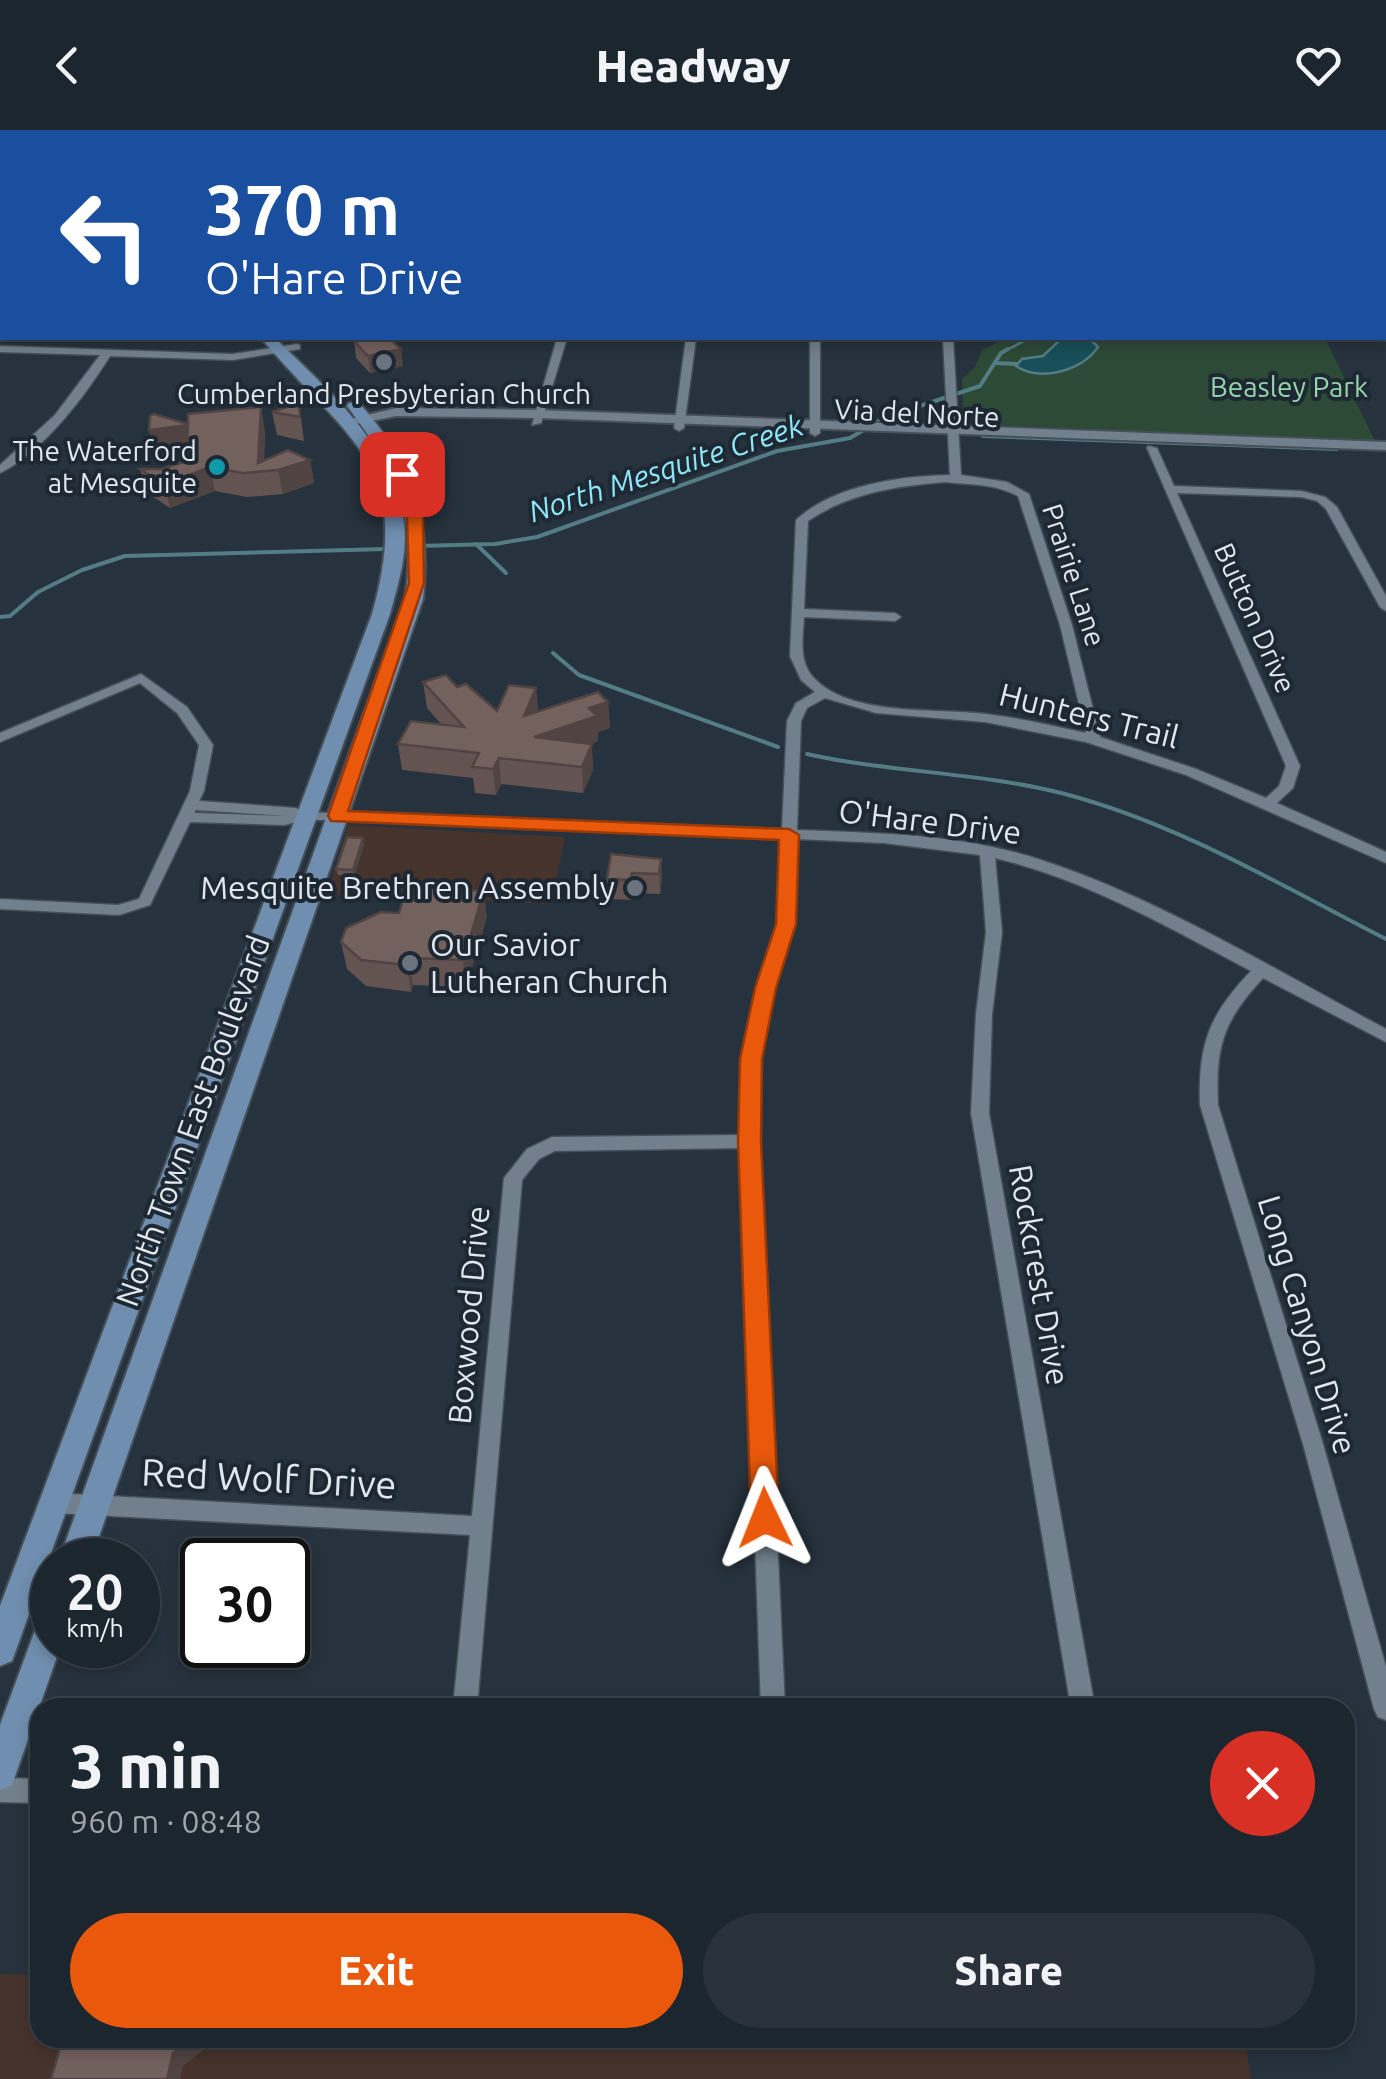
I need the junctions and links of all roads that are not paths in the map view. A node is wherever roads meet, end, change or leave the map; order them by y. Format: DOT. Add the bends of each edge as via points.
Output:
graph roads {
  1 [pos="561,340"];
  2 [pos="691,340"];
  3 [pos="815,340"];
  4 [pos="948,340"];
  5 [pos="288,345"];
  6 [pos="0,349"];
  7 [pos="107,353"];
  8 [pos="537,418"];
  9 [pos="366,419"];
  10 [pos="346,422"];
  11 [pos="680,423"];
  12 [pos="816,429"];
  13 [pos="954,435"];
  14 [pos="1386,446"];
  15 [pos="1152,448"];
  16 [pos="1386,454"];
  17 [pos="0,470"];
  18 [pos="956,480"];
  19 [pos="408,490"];
  20 [pos="1172,490"];
  21 [pos="390,494"];
  22 [pos="406,528"];
  23 [pos="1386,607"];
  24 [pos="798,613"];
  25 [pos="895,617"];
  26 [pos="824,692"];
  27 [pos="0,738"];
  28 [pos="1094,740"];
  29 [pos="1268,803"];
  30 [pos="188,811"];
  31 [pos="306,816"];
  32 [pos="337,816"];
  33 [pos="789,835"];
  34 [pos="987,851"];
  35 [pos="1386,858"];
  36 [pos="0,904"];
  37 [pos="1261,970"];
  38 [pos="240,994"];
  39 [pos="274,994"];
  40 [pos="1386,1036"];
  41 [pos="750,1141"];
  42 [pos="123,1315"];
  43 [pos="161,1318"];
  44 [pos="54,1503"];
  45 [pos="95,1504"];
  46 [pos="480,1526"];
  47 [pos="83,1538"];
  48 [pos="0,1650"];
  49 [pos="37,1668"];
  50 [pos="466,1698"];
  51 [pos="773,1698"];
  52 [pos="1081,1698"];
  53 [pos="1386,1709"];
  54 [pos="0,1773"];
  55 [pos="0,1790"];
  56 [pos="30,1792"];
  1 -- 8 [label="street"];
  2 -- 11 [label="street"];
  3 -- 12 [label="street"];
  4 -- 13 [label="street"];
  5 -- 7 [label="street" via="233,357"];
  5 -- 9 [label="main road, North Town East Boulevard"];
  5 -- 10 [label="main road, North Town East Boulevard"];
  6 -- 7 [label="street"];
  7 -- 17 [label="street" via="58,417"];
  8 -- 9 [label="street, Via del Norte"];
  8 -- 11 [label="street, Via del Norte"];
  9 -- 10 [label="street, Via del Norte"];
  9 -- 19 [label="main road, North Town East Boulevard"];
  10 -- 21 [label="main road, North Town East Boulevard"];
  11 -- 12 [label="street, Via del Norte"];
  12 -- 13 [label="street, Via del Norte"];
  13 -- 14 [label="street, Via del Norte"];
  13 -- 15 [label="street, Via del Norte"];
  13 -- 18 [label="street"];
  15 -- 16 [label="street, Via del Norte"];
  15 -- 20 [label="street, Button Drive"];
  18 -- 24 [label="street" via="900,480 812,511 801,527"];
  18 -- 28 [label="street, Prairie Lane" via="1004,484 1023,494"];
  19 -- 21 [label="main road"];
  19 -- 22 [label="main road, North Town East Boulevard"];
  20 -- 23 [label="street" via="1321,499"];
  20 -- 29 [label="street, Button Drive" via="1294,766 1286,788"];
  21 -- 22 [label="main road, North Town East Boulevard"];
  22 -- 31 [label="main road, North Town East Boulevard"];
  22 -- 32 [label="main road, North Town East Boulevard" via="419,568 414,599"];
  24 -- 25 [label="street"];
  24 -- 26 [label="street" via="799,670"];
  26 -- 28 [label="street, Hunters Trail" via="865,708 986,718"];
  26 -- 33 [label="street" via="801,706 794,720"];
  27 -- 30 [label="street" via="141,678 182,710 206,745"];
  28 -- 29 [label="street, Hunters Trail"];
  29 -- 35 [label="street, Hunters Trail"];
  30 -- 31 [label="street, O'Hare Drive" via="284,822"];
  30 -- 36 [label="street" via="152,894 132,909"];
  31 -- 32 [label="street, O'Hare Drive"];
  31 -- 38 [label="main road, North Town East Boulevard"];
  32 -- 33 [label="street, O'Hare Drive"];
  32 -- 39 [label="main road, North Town East Boulevard"];
  33 -- 34 [label="street, O'Hare Drive"];
  33 -- 41 [label="street" via="786,924 751,1059"];
  34 -- 37 [label="street, O'Hare Drive" via="1124,897"];
  34 -- 52 [label="street, Rockcrest Drive" via="994,932 980,1113"];
  37 -- 40 [label="street, O'Hare Drive"];
  37 -- 53 [label="street, Long Canyon Drive" via="1232,1000 1210,1043 1210,1104"];
  38 -- 39 [label="main road"];
  38 -- 42 [label="main road, North Town East Boulevard"];
  39 -- 43 [label="main road, North Town East Boulevard"];
  41 -- 46 [label="street, Boxwood Drive" via="552,1144 513,1178"];
  41 -- 51 [label="street"];
  42 -- 43 [label="main road"];
  42 -- 44 [label="main road, North Town East Boulevard"];
  43 -- 45 [label="main road, North Town East Boulevard"];
  44 -- 45 [label="street, Red Wolf Drive"];
  44 -- 48 [label="main road, North Town East Boulevard"];
  45 -- 46 [label="street, Red Wolf Drive"];
  45 -- 47 [label="main road, North Town East Boulevard"];
  46 -- 50 [label="street, Boxwood Drive"];
  49 -- 54 [label="main road"];
  55 -- 56 [label="street"];
}
